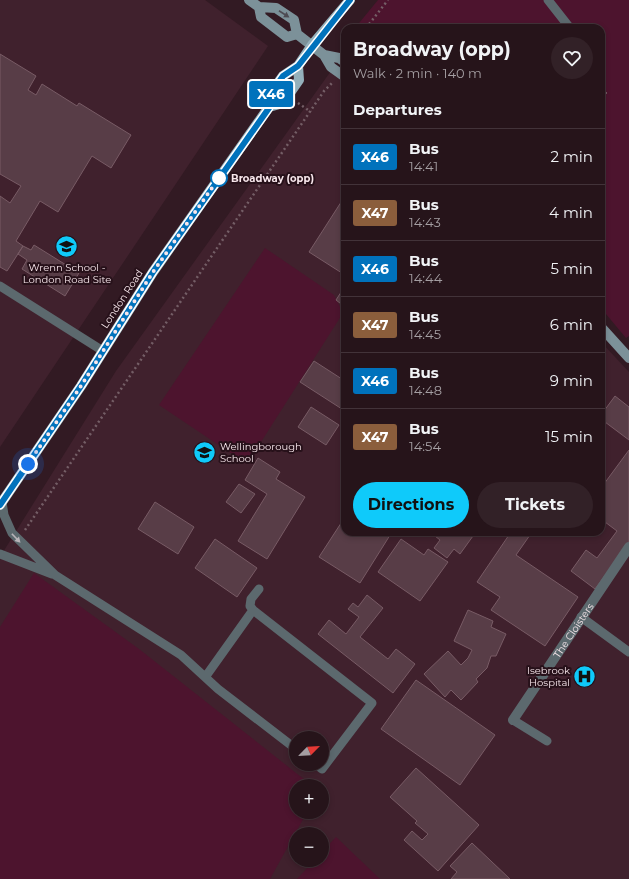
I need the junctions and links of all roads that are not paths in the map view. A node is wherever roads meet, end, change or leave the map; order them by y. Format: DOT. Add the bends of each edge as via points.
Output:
graph roads {
  1 [pos="249,0"];
  2 [pos="350,0"];
  3 [pos="548,0"];
  4 [pos="259,7"];
  5 [pos="567,24"];
  6 [pos="297,34"];
  7 [pos="312,45"];
  8 [pos="324,55"];
  9 [pos="341,59"];
  10 [pos="298,66"];
  11 [pos="341,74"];
  12 [pos="269,108"];
  13 [pos="0,286"];
  14 [pos="605,331"];
  15 [pos="103,351"];
  16 [pos="629,358"];
  17 [pos="1,504"];
  18 [pos="629,547"];
  19 [pos="0,554"];
  20 [pos="55,575"];
  21 [pos="259,589"];
  22 [pos="253,610"];
  23 [pos="581,617"];
  24 [pos="629,652"];
  25 [pos="206,676"];
  26 [pos="513,720"];
  27 [pos="547,742"];
  28 [pos="289,744"];
  29 [pos="329,760"];
  1 -- 4 [label="main road"];
  2 -- 7 [label="main road, London Road"];
  3 -- 5 [label="lane"];
  4 -- 6 [label="main road, one-way" via="276,8 294,20"];
  4 -- 6 [label="main road" via="261,18 287,37"];
  6 -- 7 [label="main road"];
  7 -- 8 [label="main road"];
  7 -- 10 [label="main road, London Road"];
  8 -- 9 [label="main road"];
  8 -- 11 [label="main road" via="331,67"];
  10 -- 12 [label="main road, London Road" via="283,76 272,92"];
  10 -- 12 [label="main road, London Road" via="299,80 283,103"];
  12 -- 15 [label="main road, London Road" via="153,272"];
  13 -- 15 [label="lane"];
  14 -- 16 [label="main road"];
  15 -- 17 [label="main road, London Road"];
  17 -- 20 [label="lane, one-way" via="12,533"];
  18 -- 23 [label="street, The Cloisters"];
  19 -- 20 [label="lane"];
  20 -- 25 [label="lane" via="181,655"];
  21 -- 22 [label="lane" via="251,599 250,606"];
  22 -- 25 [label="lane"];
  22 -- 29 [label="lane" via="372,703"];
  23 -- 24 [label="lane"];
  23 -- 26 [label="street, The Cloisters"];
  25 -- 28 [label="lane" via="218,689"];
  26 -- 27 [label="lane, The Cloisters"];
}
